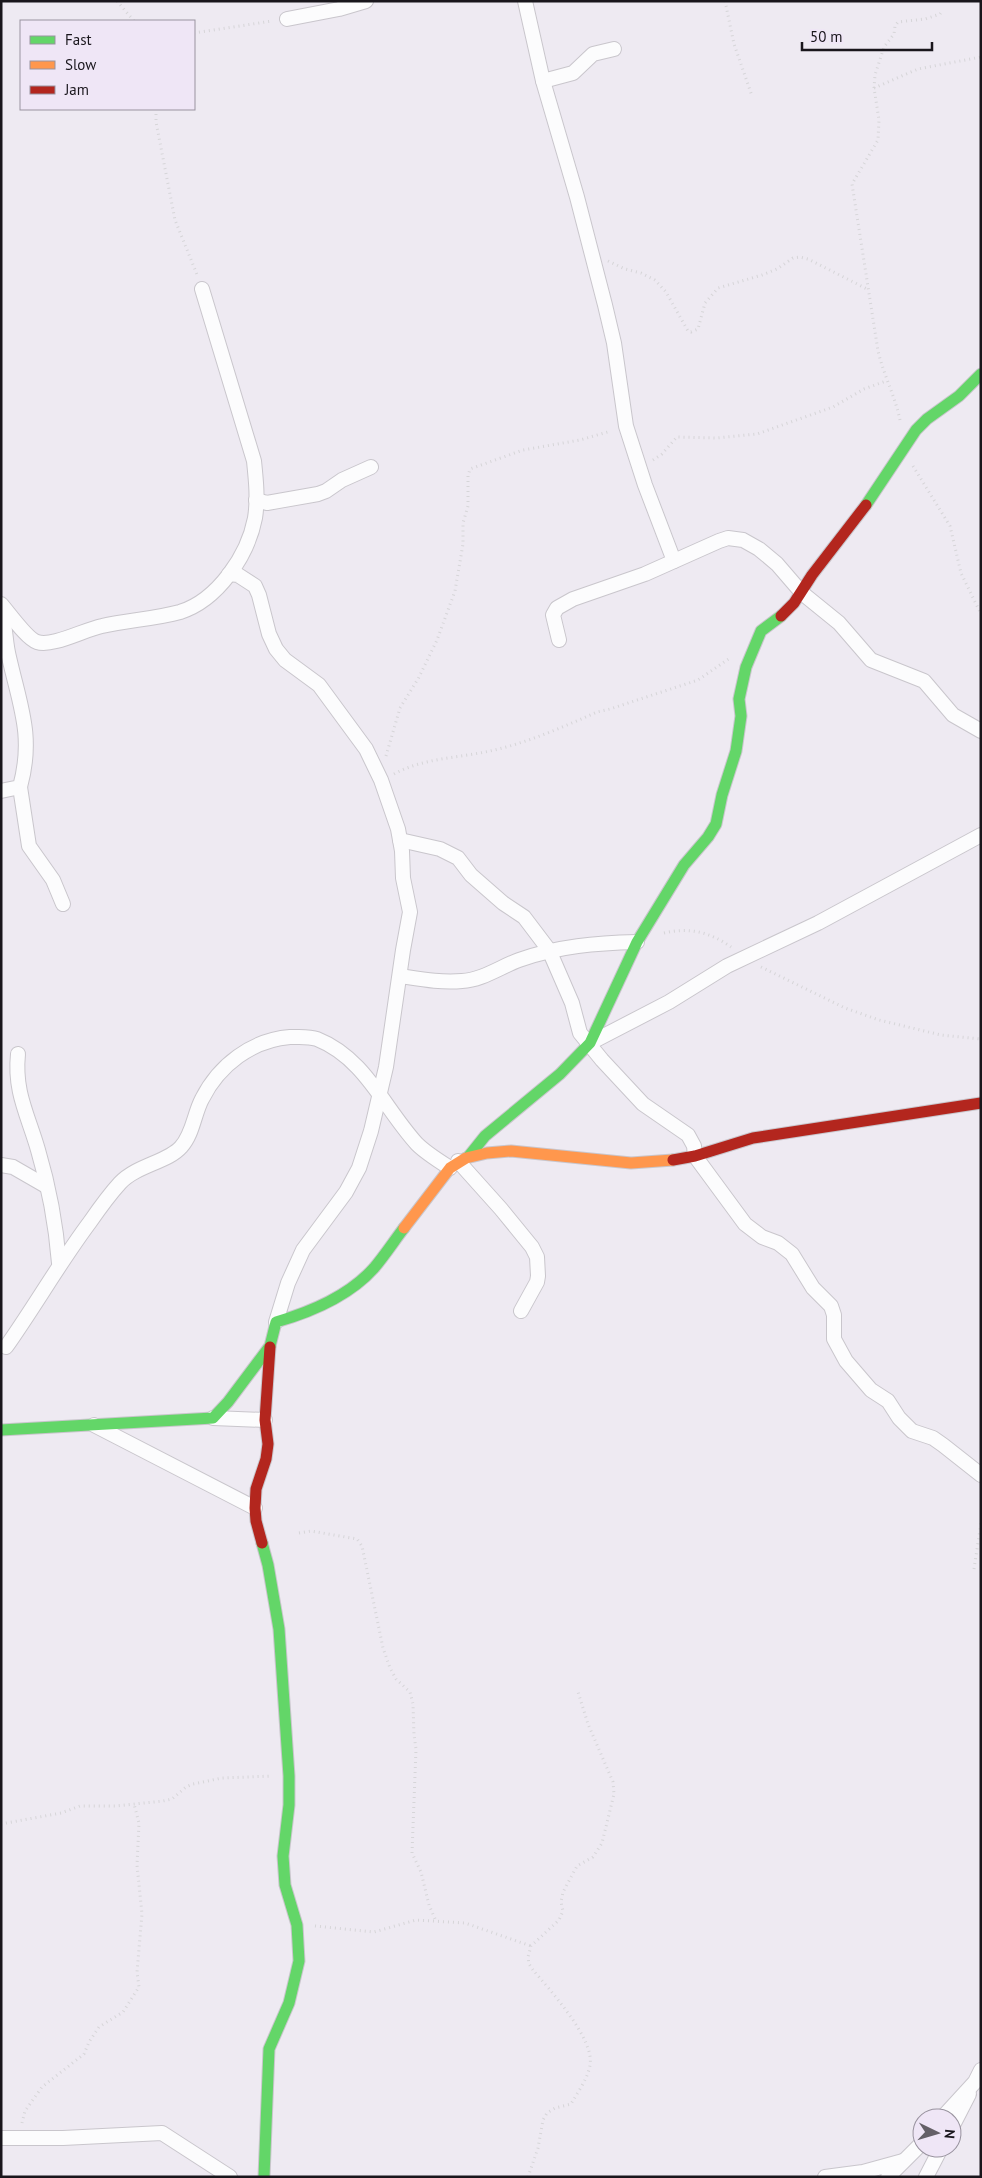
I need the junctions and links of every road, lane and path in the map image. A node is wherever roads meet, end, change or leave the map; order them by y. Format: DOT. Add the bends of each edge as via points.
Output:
graph roads {
  1 [pos="117,1"];
  2 [pos="366,1"];
  3 [pos="525,1"];
  4 [pos="725,1"];
  5 [pos="942,11"];
  6 [pos="133,20"];
  7 [pos="288,20"];
  8 [pos="195,33"];
  9 [pos="614,49"];
  10 [pos="981,57"];
  11 [pos="544,81"];
  12 [pos="874,88"];
  13 [pos="752,96"];
  14 [pos="156,110"];
  15 [pos="593,257"];
  16 [pos="202,289"];
  17 [pos="869,290"];
  18 [pos="981,374"];
  19 [pos="886,381"];
  20 [pos="626,426"];
  21 [pos="905,449"];
  22 [pos="637,462"];
  23 [pos="371,467"];
  24 [pos="256,500"];
  25 [pos="674,561"];
  26 [pos="228,574"];
  27 [pos="802,593"];
  28 [pos="1,604"];
  29 [pos="1,611"];
  30 [pos="981,614"];
  31 [pos="559,640"];
  32 [pos="754,644"];
  33 [pos="981,731"];
  34 [pos="386,753"];
  35 [pos="381,780"];
  36 [pos="20,787"];
  37 [pos="1,791"];
  38 [pos="981,835"];
  39 [pos="400,840"];
  40 [pos="63,904"];
  41 [pos="637,942"];
  42 [pos="549,950"];
  43 [pos="745,957"];
  44 [pos="400,976"];
  45 [pos="981,1039"];
  46 [pos="590,1043"];
  47 [pos="18,1054"];
  48 [pos="380,1093"];
  49 [pos="981,1103"];
  50 [pos="695,1156"];
  51 [pos="459,1162"];
  52 [pos="1,1165"];
  53 [pos="46,1186"];
  54 [pos="59,1263"];
  55 [pos="520,1311"];
  56 [pos="276,1322"];
  57 [pos="270,1346"];
  58 [pos="6,1347"];
  59 [pos="213,1418"];
  60 [pos="265,1420"];
  61 [pos="93,1425"];
  62 [pos="1,1430"];
  63 [pos="981,1475"];
  64 [pos="255,1508"];
  65 [pos="981,1524"];
  66 [pos="298,1533"];
  67 [pos="974,1569"];
  68 [pos="578,1692"];
  69 [pos="289,1776"];
  70 [pos="134,1804"];
  71 [pos="1,1824"];
  72 [pos="436,1921"];
  73 [pos="297,1925"];
  74 [pos="531,1946"];
  75 [pos="978,2076"];
  76 [pos="951,2108"];
  77 [pos="962,2108"];
  78 [pos="1,2138"];
  79 [pos="20,2139"];
  80 [pos="912,2153"];
  81 [pos="936,2158"];
  82 [pos="904,2161"];
  83 [pos="230,2177"];
  84 [pos="264,2177"];
  85 [pos="528,2177"];
  86 [pos="825,2177"];
  87 [pos="888,2177"];
  88 [pos="926,2177"];
  1 -- 6 [label="path"];
  2 -- 7 [label="street"];
  3 -- 11 [label="street"];
  4 -- 13 [label="path" via="734,44"];
  5 -- 12 [label="path" via="925,19 898,22 884,47"];
  7 -- 8 [label="path"];
  9 -- 11 [label="street" via="593,54 572,73"];
  10 -- 12 [label="path" via="918,69"];
  11 -- 15 [label="street"];
  12 -- 17 [label="path" via="880,120 878,140 852,189"];
  14 -- 16 [label="path" via="176,220"];
  15 -- 17 [label="path" via="655,280 691,332 698,329 705,303 718,288 778,269 793,258 808,259"];
  15 -- 20 [label="street" via="614,343"];
  16 -- 24 [label="street" via="254,461"];
  17 -- 19 [label="path"];
  18 -- 21 [label="street" via="959,396 927,419"];
  19 -- 21 [label="path" via="897,403"];
  19 -- 22 [label="path" via="823,411 757,434 677,437 656,459"];
  20 -- 22 [label="street"];
  20 -- 34 [label="path" via="580,440 530,448 470,469 468,506 463,522 463,544 455,591 438,640 400,708"];
  21 -- 27 [label="street"];
  21 -- 30 [label="path" via="950,526 961,573"];
  22 -- 25 [label="street"];
  23 -- 24 [label="street" via="318,494 267,503"];
  24 -- 26 [label="street" via="255,518 247,544"];
  25 -- 27 [label="street" via="728,538 743,540 767,556"];
  25 -- 31 [label="street" via="556,608 553,615"];
  26 -- 28 [label="street" via="211,594 181,611 89,629 44,644 34,642"];
  26 -- 35 [label="street" via="238,575 255,586 276,650 328,696 366,749"];
  27 -- 32 [label="street" via="783,615 761,631"];
  27 -- 33 [label="street" via="839,623 871,660 924,681 953,715"];
  29 -- 36 [label="street" via="26,734"];
  32 -- 35 [label="path" via="698,680 597,712 515,744 410,767"];
  32 -- 41 [label="street" via="739,699 741,716 736,751 716,824 684,865"];
  35 -- 39 [label="street"];
  36 -- 37 [label="street"];
  36 -- 40 [label="street" via="29,846 53,880"];
  38 -- 43 [label="street" via="818,923"];
  39 -- 42 [label="street" via="440,849 458,858 471,875 524,917"];
  39 -- 44 [label="street" via="402,878 410,912"];
  41 -- 42 [label="street"];
  41 -- 43 [label="path" via="666,932 689,930 718,938"];
  41 -- 46 [label="street"];
  42 -- 44 [label="street" via="463,981"];
  42 -- 46 [label="street" via="572,1003 580,1033"];
  43 -- 45 [label="path" via="845,1008 941,1035"];
  43 -- 46 [label="street"];
  44 -- 48 [label="street"];
  46 -- 50 [label="street" via="643,1104 688,1135"];
  46 -- 51 [label="street" via="560,1074 485,1136"];
  47 -- 53 [label="street" via="16,1074 24,1112 39,1151"];
  48 -- 51 [label="street" via="418,1145"];
  48 -- 54 [label="street" via="352,1062 332,1046 314,1038 274,1038 257,1044 214,1079 181,1147 138,1168 120,1182"];
  48 -- 56 [label="street" via="359,1168 346,1192 303,1250"];
  49 -- 50 [label="street" via="750,1138"];
  50 -- 51 [label="street" via="632,1163 529,1152"];
  50 -- 63 [label="street" via="745,1224 792,1254 814,1288 831,1306 834,1338 846,1361 871,1390 888,1401 912,1430 938,1442"];
  51 -- 55 [label="street" via="501,1209 537,1257 537,1282"];
  51 -- 56 [label="street" via="373,1269 349,1290"];
  52 -- 53 [label="street" via="13,1167"];
  53 -- 54 [label="street" via="53,1211"];
  54 -- 58 [label="street"];
  56 -- 57 [label="street"];
  57 -- 59 [label="street"];
  57 -- 60 [label="street"];
  59 -- 60 [label="street"];
  59 -- 61 [label="street"];
  60 -- 64 [label="street" via="268,1444 256,1489"];
  61 -- 62 [label="street"];
  61 -- 64 [label="street"];
  64 -- 69 [label="street" via="278,1628"];
  65 -- 67 [label="path"];
  66 -- 72 [label="path" via="311,1531 356,1539 362,1546 383,1648 393,1674 410,1692 413,1704 416,1749 412,1853"];
  68 -- 74 [label="path" via="613,1782 614,1794 602,1844 593,1857 577,1866 563,1892 559,1920"];
  69 -- 70 [label="path" via="222,1778 186,1787 172,1799"];
  69 -- 73 [label="street" via="283,1856 285,1885"];
  70 -- 71 [label="path" via="80,1806 61,1813"];
  70 -- 79 [label="path" via="139,1824 137,1865 142,1914 137,1972 139,1987 123,2012 99,2026 84,2054 42,2087 25,2111"];
  72 -- 73 [label="path" via="416,1920 374,1932"];
  72 -- 74 [label="path" via="465,1923"];
  73 -- 84 [label="street" via="299,1961 296,1975 289,2003 269,2050"];
  74 -- 85 [label="path" via="529,1964 584,2037 590,2065 571,2104 555,2108 543,2120"];
  75 -- 76 [label="street"];
  75 -- 77 [label="street"];
  78 -- 79 [label="street"];
  79 -- 83 [label="street" via="162,2133"];
  80 -- 82 [label="street"];
  81 -- 88 [label="street"];
  82 -- 86 [label="street" via="863,2172"];
  82 -- 87 [label="street"];
}
